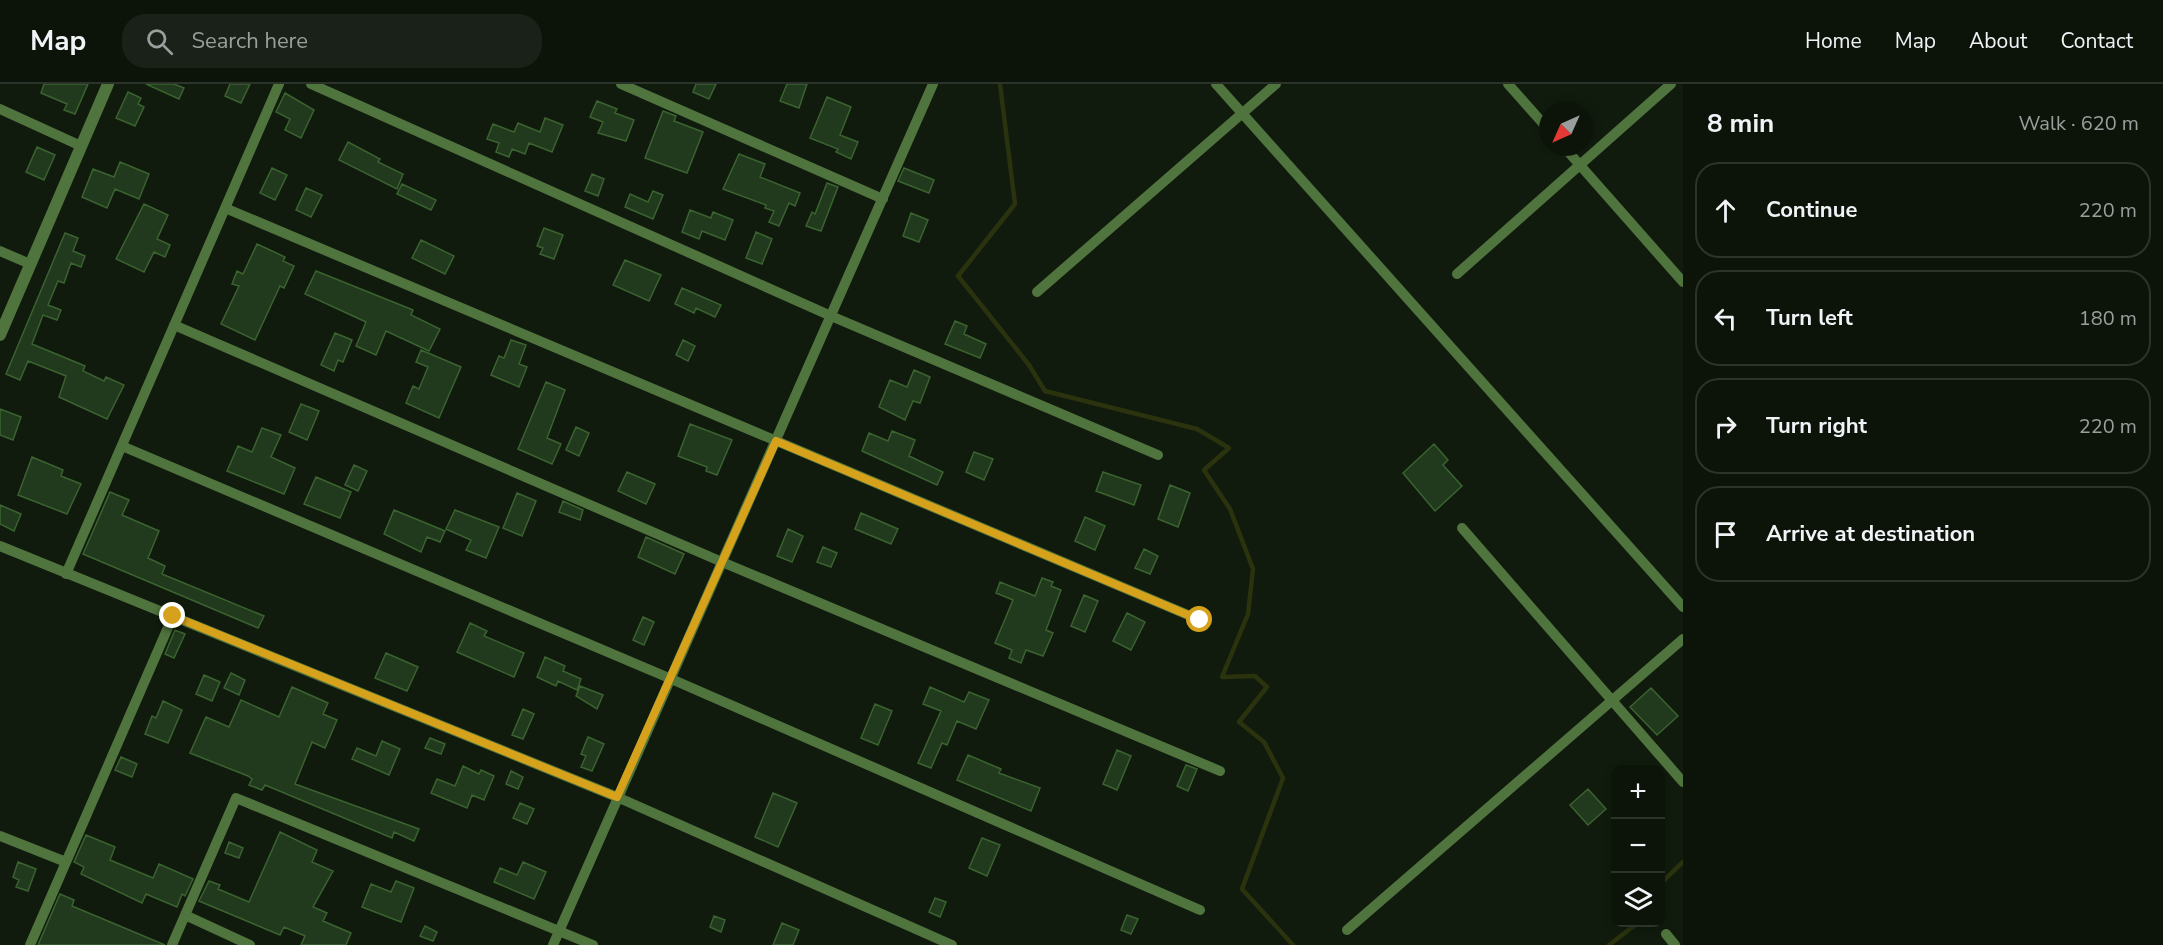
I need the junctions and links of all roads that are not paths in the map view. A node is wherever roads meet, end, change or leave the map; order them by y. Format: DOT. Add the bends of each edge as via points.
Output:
graph roads {
  1 [pos="108,84"];
  2 [pos="279,84"];
  3 [pos="311,84"];
  4 [pos="621,84"];
  5 [pos="933,84"];
  6 [pos="1216,84"];
  7 [pos="1276,84"];
  8 [pos="1508,84"];
  9 [pos="1671,84"];
  10 [pos="0,109"];
  11 [pos="1242,114"];
  12 [pos="1539,119"];
  13 [pos="81,146"];
  14 [pos="1572,156"];
  15 [pos="1580,165"];
  16 [pos="883,199"];
  17 [pos="225,207"];
  18 [pos="0,251"];
  19 [pos="30,264"];
  20 [pos="1457,274"];
  21 [pos="1683,282"];
  22 [pos="1037,292"];
  23 [pos="831,316"];
  24 [pos="174,325"];
  25 [pos="0,335"];
  26 [pos="776,441"];
  27 [pos="122,446"];
  28 [pos="1158,455"];
  29 [pos="1462,528"];
  30 [pos="0,546"];
  31 [pos="723,562"];
  32 [pos="66,574"];
  33 [pos="1683,607"];
  34 [pos="173,616"];
  35 [pos="1200,620"];
  36 [pos="1683,639"];
  37 [pos="669,678"];
  38 [pos="1612,700"];
  39 [pos="1220,771"];
  40 [pos="1683,782"];
  41 [pos="617,797"];
  42 [pos="0,836"];
  43 [pos="66,862"];
  44 [pos="1200,910"];
  45 [pos="185,915"];
  46 [pos="559,930"];
  47 [pos="1347,930"];
  48 [pos="1666,934"];
  49 [pos="30,945"];
  50 [pos="172,945"];
  51 [pos="250,945"];
  52 [pos="553,945"];
  53 [pos="593,945"];
  54 [pos="952,945"];
  55 [pos="1675,945"];
  1 -- 13 [label="street"];
  2 -- 17 [label="street"];
  3 -- 23 [label="street"];
  4 -- 16 [label="street"];
  5 -- 16 [label="street"];
  6 -- 11 [label="street"];
  7 -- 11 [label="street"];
  8 -- 12 [label="street"];
  9 -- 15 [label="street"];
  10 -- 13 [label="street"];
  11 -- 22 [label="street"];
  11 -- 33 [label="street"];
  13 -- 19 [label="street"];
  14 -- 15 [label="street"];
  15 -- 20 [label="street"];
  15 -- 21 [label="street"];
  16 -- 23 [label="street"];
  17 -- 24 [label="street"];
  17 -- 26 [label="street"];
  18 -- 19 [label="street"];
  19 -- 25 [label="street"];
  23 -- 26 [label="street"];
  23 -- 28 [label="street"];
  24 -- 27 [label="street"];
  24 -- 31 [label="street"];
  26 -- 31 [label="street"];
  26 -- 35 [label="street"];
  27 -- 32 [label="street"];
  27 -- 37 [label="street"];
  29 -- 38 [label="street"];
  30 -- 32 [label="street"];
  31 -- 37 [label="street"];
  31 -- 39 [label="street"];
  32 -- 34 [label="street"];
  34 -- 41 [label="street"];
  34 -- 43 [label="street"];
  36 -- 38 [label="street"];
  37 -- 41 [label="street"];
  37 -- 44 [label="street"];
  38 -- 40 [label="street"];
  38 -- 47 [label="street"];
  41 -- 46 [label="street"];
  41 -- 54 [label="street"];
  42 -- 43 [label="street"];
  43 -- 49 [label="street"];
  45 -- 46 [label="street" via="236,798"];
  45 -- 50 [label="street"];
  45 -- 51 [label="street"];
  46 -- 52 [label="street"];
  46 -- 53 [label="street"];
  48 -- 55 [label="street"];
}
